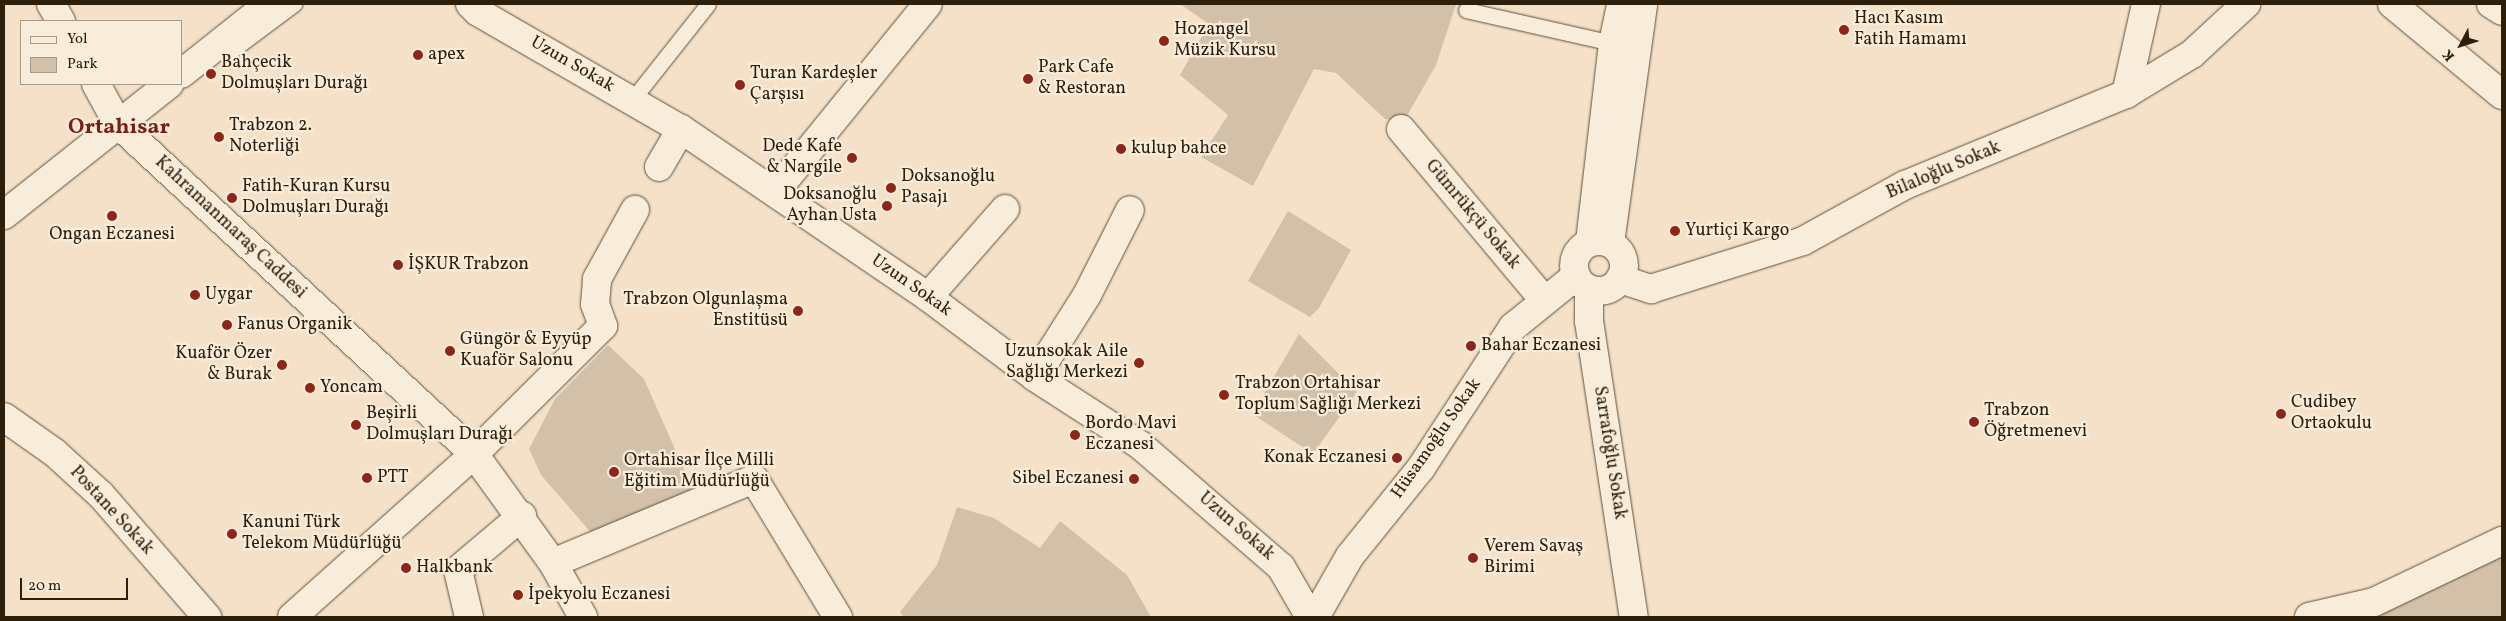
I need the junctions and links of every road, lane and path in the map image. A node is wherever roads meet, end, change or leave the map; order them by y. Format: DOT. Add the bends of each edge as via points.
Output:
graph roads {
  1 [pos="51,4"];
  2 [pos="269,4"];
  3 [pos="294,4"];
  4 [pos="470,4"];
  5 [pos="708,4"];
  6 [pos="928,4"];
  7 [pos="1621,4"];
  8 [pos="1643,4"];
  9 [pos="2146,4"];
  10 [pos="2246,4"];
  11 [pos="2392,4"];
  12 [pos="2491,4"];
  13 [pos="1466,10"];
  14 [pos="2502,11"];
  15 [pos="60,20"];
  16 [pos="1613,43"];
  17 [pos="182,73"];
  18 [pos="182,74"];
  19 [pos="97,85"];
  20 [pos="168,85"];
  21 [pos="2126,94"];
  22 [pos="2502,95"];
  23 [pos="632,100"];
  24 [pos="118,124"];
  25 [pos="681,129"];
  26 [pos="1401,129"];
  27 [pos="659,167"];
  28 [pos="775,192"];
  29 [pos="1005,209"];
  30 [pos="635,210"];
  31 [pos="1130,210"];
  32 [pos="4,215"];
  33 [pos="1600,242"];
  34 [pos="1620,279"];
  35 [pos="1582,282"];
  36 [pos="928,297"];
  37 [pos="1544,300"];
  38 [pos="1035,377"];
  39 [pos="4,417"];
  40 [pos="474,454"];
  41 [pos="522,516"];
  42 [pos="2502,541"];
  43 [pos="554,563"];
  44 [pos="207,617"];
  45 [pos="292,617"];
  46 [pos="469,617"];
  47 [pos="583,617"];
  48 [pos="838,617"];
  49 [pos="1310,617"];
  50 [pos="1315,617"];
  51 [pos="1634,617"];
  52 [pos="2309,617"];
  1 -- 15 [label="street"];
  2 -- 17 [label="street"];
  3 -- 18 [label="lane" via="210,68"];
  4 -- 23 [label="street, Uzun Sokak" via="478,12"];
  5 -- 23 [label="lane"];
  6 -- 28 [label="street"];
  7 -- 16 [label="street"];
  8 -- 33 [label="street"];
  9 -- 21 [label="street"];
  10 -- 21 [label="street, Bilaloğlu Sokak" via="2192,54"];
  11 -- 22 [label="street"];
  12 -- 14 [label="street"];
  13 -- 16 [label="lane"];
  16 -- 33 [label="street"];
  19 -- 24 [label="street, Kahramanmaraş Caddesi"];
  20 -- 24 [label="street"];
  21 -- 34 [label="street, Bilaloğlu Sokak" via="1905,185 1803,241 1651,289"];
  23 -- 25 [label="street, Uzun Sokak"];
  24 -- 32 [label="street"];
  24 -- 40 [label="street, Kahramanmaraş Caddesi"];
  25 -- 27 [label="street"];
  25 -- 28 [label="street, Uzun Sokak"];
  26 -- 37 [label="street, Gümrükçü Sokak"];
  28 -- 36 [label="street, Uzun Sokak"];
  29 -- 36 [label="street"];
  30 -- 40 [label="street" via="597,279 595,304 603,326"];
  31 -- 38 [label="street" via="1087,294"];
  33 -- 34 [label="street" via="1621,254 1624,271"];
  33 -- 35 [label="street" via="1578,251 1575,259"];
  34 -- 35 [label="street" via="1606,290"];
  35 -- 37 [label="street, Hüsamoğlu Sokak"];
  35 -- 51 [label="street, Sarrafoğlu Sokak"];
  36 -- 38 [label="street, Uzun Sokak"];
  37 -- 50 [label="street, Hüsamoğlu Sokak" via="1513,327 1421,468 1350,556"];
  38 -- 49 [label="street, Uzun Sokak" via="1140,445 1210,502 1281,567"];
  39 -- 44 [label="street, Postane Sokak" via="55,452 101,494"];
  40 -- 41 [label="street, Kahramanmaraş Caddesi"];
  40 -- 45 [label="street"];
  41 -- 43 [label="street, Kahramanmaraş Caddesi"];
  41 -- 46 [label="street" via="458,570"];
  42 -- 52 [label="street" via="2374,602"];
  43 -- 47 [label="street, Kahramanmaraş Caddesi"];
  43 -- 48 [label="street" via="754,478"];
}
